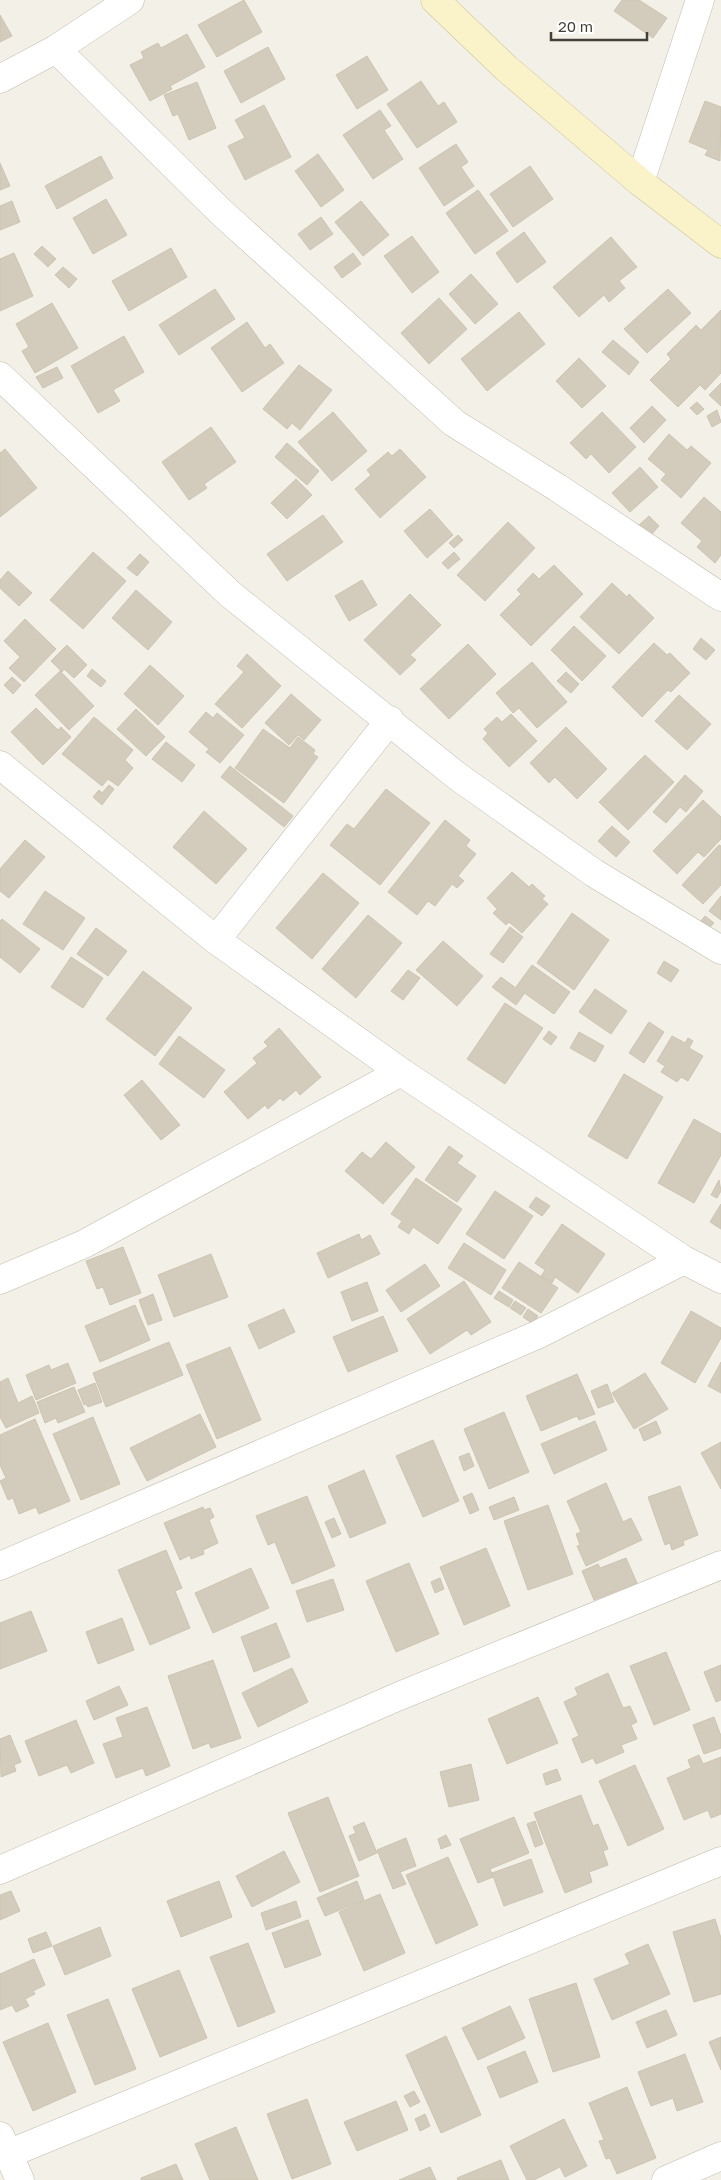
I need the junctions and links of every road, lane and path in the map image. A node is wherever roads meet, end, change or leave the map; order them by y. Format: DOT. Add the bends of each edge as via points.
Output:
graph roads {
  1 [pos="130,0"];
  2 [pos="435,0"];
  3 [pos="700,0"];
  4 [pos="56,49"];
  5 [pos="0,79"];
  6 [pos="640,182"];
  7 [pos="721,244"];
  8 [pos="0,376"];
  9 [pos="721,597"];
  10 [pos="390,720"];
  11 [pos="0,765"];
  12 [pos="216,940"];
  13 [pos="721,950"];
  14 [pos="401,1072"];
  15 [pos="684,1260"];
  16 [pos="721,1279"];
  17 [pos="0,1280"];
  18 [pos="721,1565"];
  19 [pos="0,1566"];
  20 [pos="721,1861"];
  21 [pos="0,1870"];
  22 [pos="4,2145"];
  23 [pos="721,2156"];
  24 [pos="20,2180"];
  25 [pos="666,2180"];
  1 -- 4 [label="street"];
  2 -- 6 [label="street" via="506,68"];
  3 -- 6 [label="street"];
  4 -- 5 [label="street"];
  4 -- 9 [label="street" via="221,212 454,423"];
  6 -- 7 [label="street"];
  8 -- 10 [label="street" via="230,594"];
  10 -- 12 [label="street"];
  10 -- 13 [label="street" via="457,776 594,873"];
  11 -- 12 [label="street"];
  12 -- 14 [label="street"];
  14 -- 15 [label="street"];
  14 -- 17 [label="street" via="84,1244"];
  15 -- 16 [label="street"];
  15 -- 19 [label="street" via="537,1335"];
  18 -- 21 [label="street" via="397,1697"];
  20 -- 22 [label="street"];
  22 -- 24 [label="street"];
  23 -- 25 [label="street"];
}
